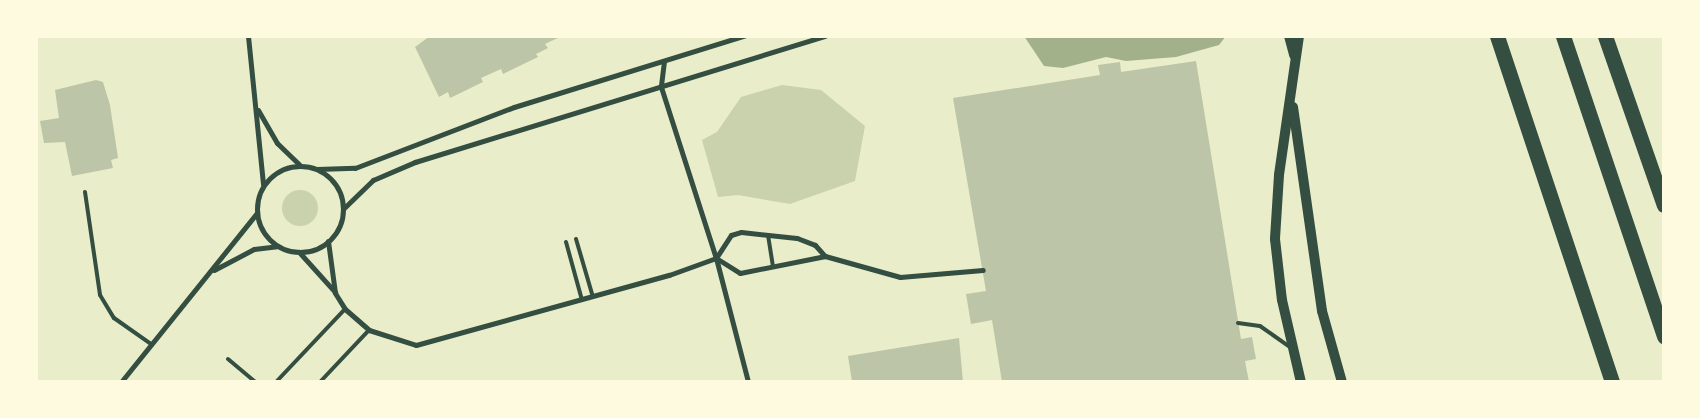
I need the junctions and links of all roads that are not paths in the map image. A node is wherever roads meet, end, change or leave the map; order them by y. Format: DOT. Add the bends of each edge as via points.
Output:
graph roads {
  1 [pos="248,36"];
  2 [pos="744,36"];
  3 [pos="826,36"];
  4 [pos="1289,36"];
  5 [pos="1299,36"];
  6 [pos="1497,36"];
  7 [pos="1563,36"];
  8 [pos="1605,36"];
  9 [pos="664,61"];
  10 [pos="1296,62"];
  11 [pos="660,86"];
  12 [pos="1292,93"];
  13 [pos="257,110"];
  14 [pos="300,165"];
  15 [pos="317,169"];
  16 [pos="263,185"];
  17 [pos="85,192"];
  18 [pos="1664,205"];
  19 [pos="343,209"];
  20 [pos="257,214"];
  21 [pos="767,232"];
  22 [pos="576,239"];
  23 [pos="328,241"];
  24 [pos="566,242"];
  25 [pos="278,246"];
  26 [pos="299,252"];
  27 [pos="824,256"];
  28 [pos="716,258"];
  29 [pos="773,265"];
  30 [pos="214,270"];
  31 [pos="983,270"];
  32 [pos="335,293"];
  33 [pos="593,297"];
  34 [pos="582,300"];
  35 [pos="345,309"];
  36 [pos="1238,323"];
  37 [pos="369,330"];
  38 [pos="1664,336"];
  39 [pos="151,344"];
  40 [pos="1294,351"];
  41 [pos="228,359"];
  42 [pos="121,382"];
  43 [pos="255,382"];
  44 [pos="276,382"];
  45 [pos="320,382"];
  46 [pos="748,382"];
  47 [pos="1301,382"];
  48 [pos="1342,382"];
  49 [pos="1612,382"];
  1 -- 13 [label="street"];
  2 -- 9 [label="street"];
  3 -- 11 [label="street"];
  4 -- 10 [label="main road"];
  5 -- 10 [label="main road"];
  6 -- 49 [label="highway"];
  7 -- 38 [label="highway"];
  8 -- 18 [label="highway"];
  9 -- 11 [label="street"];
  9 -- 15 [label="street" via="514,107 356,168"];
  10 -- 12 [label="main road"];
  11 -- 19 [label="street" via="415,162 373,180"];
  11 -- 28 [label="street"];
  12 -- 40 [label="main road" via="1279,175 1275,239 1282,300"];
  12 -- 48 [label="main road" via="1309,240 1322,311"];
  13 -- 14 [label="street" via="277,143"];
  13 -- 16 [label="street"];
  14 -- 15 [label="street"];
  14 -- 16 [label="street" via="279,170"];
  15 -- 19 [label="street" via="335,184"];
  16 -- 20 [label="street"];
  17 -- 39 [label="lane" via="100,295 114,318"];
  19 -- 23 [label="street" via="339,226"];
  20 -- 25 [label="street" via="263,232"];
  20 -- 30 [label="street" via="244,234 221,254"];
  21 -- 27 [label="street" via="815,245"];
  21 -- 28 [label="street" via="731,235"];
  21 -- 29 [label="lane"];
  22 -- 33 [label="lane"];
  23 -- 26 [label="street"];
  23 -- 32 [label="street"];
  24 -- 34 [label="lane"];
  25 -- 26 [label="street"];
  25 -- 30 [label="street" via="254,249"];
  26 -- 32 [label="street"];
  27 -- 29 [label="street"];
  27 -- 31 [label="street" via="900,277"];
  28 -- 29 [label="street" via="740,273"];
  28 -- 33 [label="street"];
  28 -- 46 [label="street"];
  30 -- 39 [label="street"];
  32 -- 35 [label="street"];
  33 -- 34 [label="street"];
  34 -- 37 [label="street" via="429,344 404,343"];
  35 -- 37 [label="street"];
  35 -- 44 [label="lane"];
  36 -- 40 [label="lane" via="1260,326"];
  37 -- 45 [label="lane"];
  39 -- 42 [label="street"];
  40 -- 47 [label="main road"];
  41 -- 43 [label="lane"];
}
